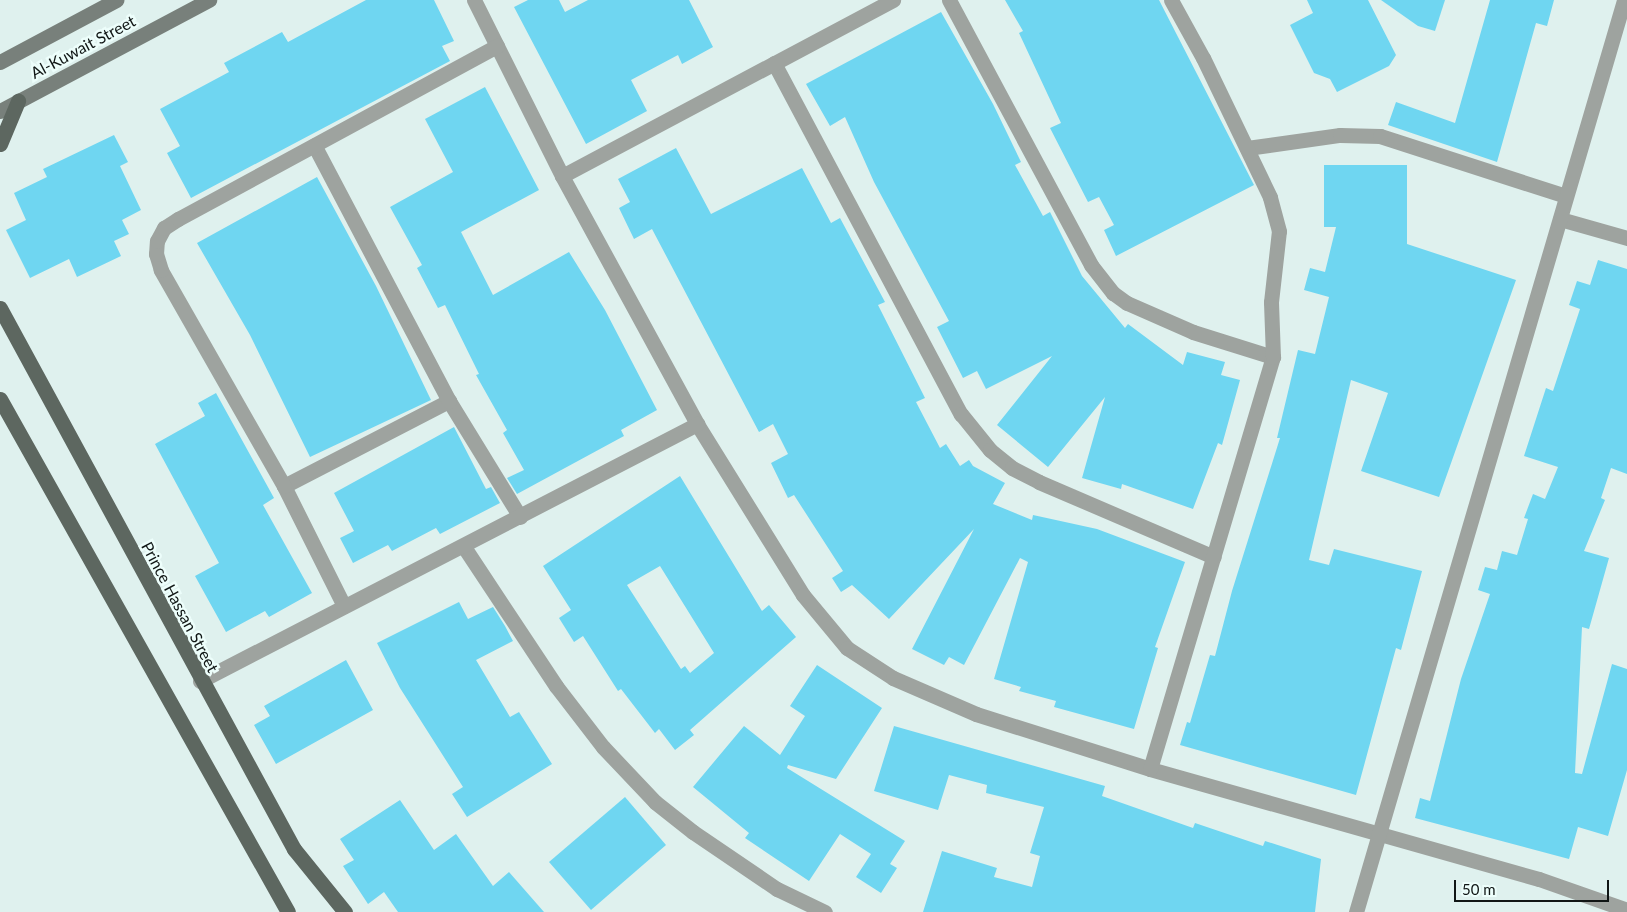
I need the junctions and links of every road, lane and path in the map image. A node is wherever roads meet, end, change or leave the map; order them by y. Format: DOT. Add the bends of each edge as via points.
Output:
graph roads {
  1 [pos="116,0"];
  2 [pos="209,0"];
  3 [pos="474,0"];
  4 [pos="893,0"];
  5 [pos="948,0"];
  6 [pos="1171,0"];
  7 [pos="1624,0"];
  8 [pos="497,46"];
  9 [pos="0,62"];
  10 [pos="774,63"];
  11 [pos="18,102"];
  12 [pos="0,111"];
  13 [pos="0,144"];
  14 [pos="314,145"];
  15 [pos="1247,148"];
  16 [pos="562,176"];
  17 [pos="1566,196"];
  18 [pos="1560,219"];
  19 [pos="1627,238"];
  20 [pos="0,308"];
  21 [pos="1273,357"];
  22 [pos="0,399"];
  23 [pos="449,401"];
  24 [pos="697,424"];
  25 [pos="284,486"];
  26 [pos="520,517"];
  27 [pos="464,546"];
  28 [pos="1214,557"];
  29 [pos="344,606"];
  30 [pos="200,681"];
  31 [pos="1150,769"];
  32 [pos="1379,834"];
  33 [pos="1627,910"];
  34 [pos="288,912"];
  35 [pos="345,912"];
  36 [pos="825,912"];
  37 [pos="1356,912"];
  1 -- 9 [label="main road, Al-Kuwait Street"];
  2 -- 11 [label="main road, Al-Kuwait Street"];
  3 -- 8 [label="street"];
  4 -- 10 [label="street"];
  5 -- 21 [label="street" via="1091,265 1113,293 1127,303 1193,332"];
  6 -- 15 [label="street"];
  7 -- 17 [label="street"];
  8 -- 14 [label="street"];
  8 -- 16 [label="street"];
  10 -- 16 [label="street"];
  10 -- 28 [label="street" via="961,414 990,450 1012,468 1039,482"];
  11 -- 12 [label="main road, Al-Kuwait Street"];
  11 -- 13 [label="main road"];
  14 -- 23 [label="street"];
  14 -- 25 [label="street" via="164,228 156,247 161,270"];
  15 -- 17 [label="street" via="1340,135 1380,136"];
  15 -- 21 [label="street" via="1270,196 1279,231 1271,302"];
  16 -- 24 [label="street"];
  17 -- 18 [label="street"];
  18 -- 19 [label="street"];
  18 -- 32 [label="street"];
  20 -- 30 [label="main road, Prince Hassan Street"];
  21 -- 28 [label="street"];
  22 -- 34 [label="main road"];
  23 -- 25 [label="street"];
  23 -- 26 [label="street"];
  24 -- 26 [label="street"];
  24 -- 31 [label="street" via="803,595 847,648 894,678 976,714"];
  25 -- 29 [label="street"];
  26 -- 27 [label="street"];
  27 -- 29 [label="street"];
  27 -- 36 [label="street" via="556,686 603,747 655,802 777,889"];
  28 -- 31 [label="street"];
  29 -- 30 [label="street"];
  30 -- 35 [label="main road, Prince Hassan Street" via="294,849"];
  31 -- 32 [label="street"];
  32 -- 33 [label="street" via="1539,879"];
  32 -- 37 [label="street"];
}
